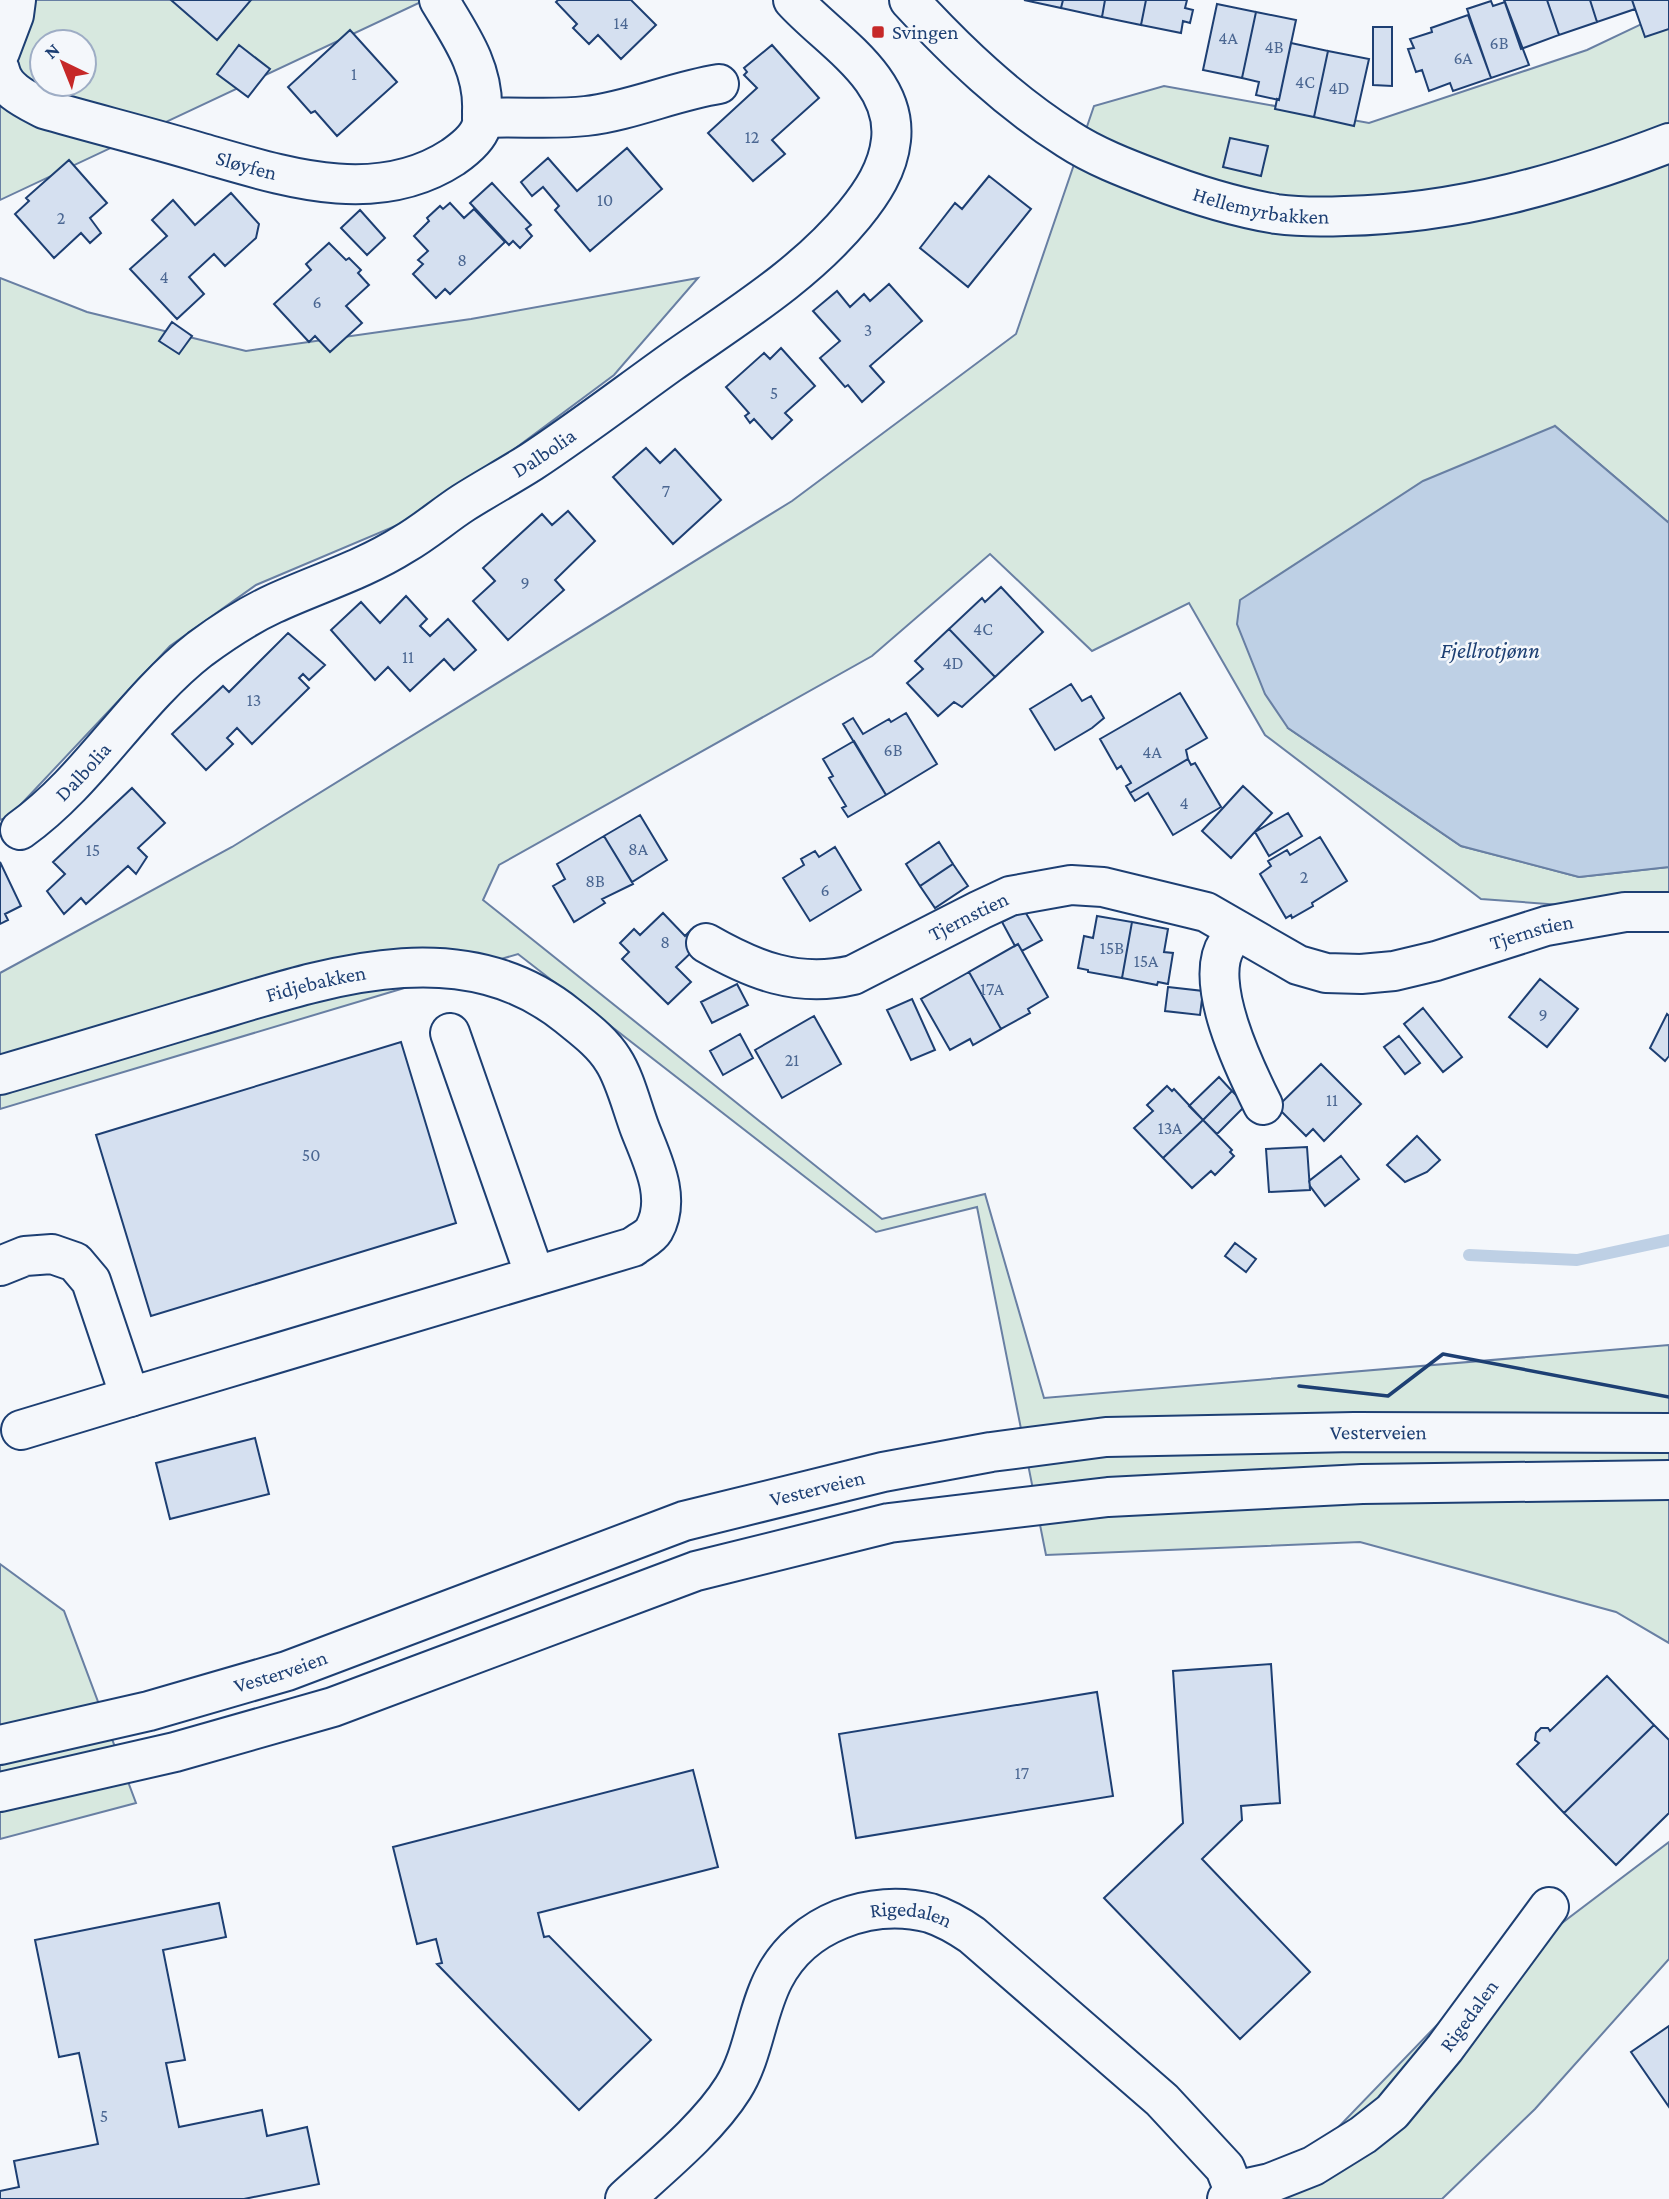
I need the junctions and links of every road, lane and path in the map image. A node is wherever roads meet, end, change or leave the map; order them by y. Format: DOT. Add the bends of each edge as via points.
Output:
graph roads {
  1 [pos="16,0"];
  2 [pos="439,0"];
  3 [pos="793,0"];
  4 [pos="909,0"];
  5 [pos="0,69"];
  6 [pos="719,85"];
  7 [pos="482,118"];
  8 [pos="1669,143"];
  9 [pos="20,830"];
  10 [pos="1669,912"];
  11 [pos="1238,932"];
  12 [pos="706,943"];
  13 [pos="450,1033"];
  14 [pos="0,1075"];
  15 [pos="1263,1105"];
  16 [pos="0,1266"];
  17 [pos="535,1276"];
  18 [pos="130,1397"];
  19 [pos="21,1430"];
  20 [pos="1669,1433"];
  21 [pos="1669,1480"];
  22 [pos="0,1745"];
  23 [pos="0,1792"];
  24 [pos="1549,1907"];
  25 [pos="1230,2195"];
  26 [pos="625,2199"];
  1 -- 5 [label="main road, Sløyfen"];
  2 -- 7 [label="main road" via="470,50 483,92"];
  3 -- 9 [label="main road, Dalbolia" via="877,84 889,110 891,139 885,168 852,218 780,285 531,461 404,545 271,605 199,650 138,708 77,781"];
  4 -- 8 [label="main road, Hellemyrbakken" via="945,39 1027,112 1070,141 1171,186 1278,214 1368,216 1431,210 1568,179"];
  5 -- 7 [label="main road, Sløyfen" via="17,94 44,109 253,168 325,183 359,185 407,179 465,149"];
  6 -- 7 [label="main road" via="587,116"];
  10 -- 11 [label="main road, Tjernstien" via="1625,912 1546,926 1436,961 1361,974 1326,973 1298,965"];
  11 -- 12 [label="main road, Tjernstien" via="1206,912 1103,887 1071,885 1010,896 853,975 830,981 764,972"];
  11 -- 15 [label="main road" via="1226,945 1220,967 1222,998 1236,1051"];
  13 -- 17 [label="main road"];
  14 -- 17 [label="main road, Fidjebakken" via="352,973 395,967 441,968 523,988 559,1009 598,1041 614,1061 658,1176 662,1206 653,1232 633,1247"];
  16 -- 18 [label="main road" via="25,1256 52,1254 75,1262 91,1281"];
  17 -- 18 [label="main road"];
  18 -- 19 [label="main road"];
  20 -- 22 [label="main road, Vesterveien" via="1106,1437 977,1454 684,1521 287,1671 149,1711"];
  21 -- 23 [label="main road" via="1362,1484 1108,1497 889,1522 696,1571 333,1707 175,1752"];
  24 -- 25 [label="main road, Rigedalen" via="1392,2112 1313,2165"];
  25 -- 26 [label="main road, Rigedalen" via="1225,2168 1162,2100 972,1935 932,1914 883,1909 859,1913 800,1941 784,1959 763,2002 743,2067 725,2101"];
}
